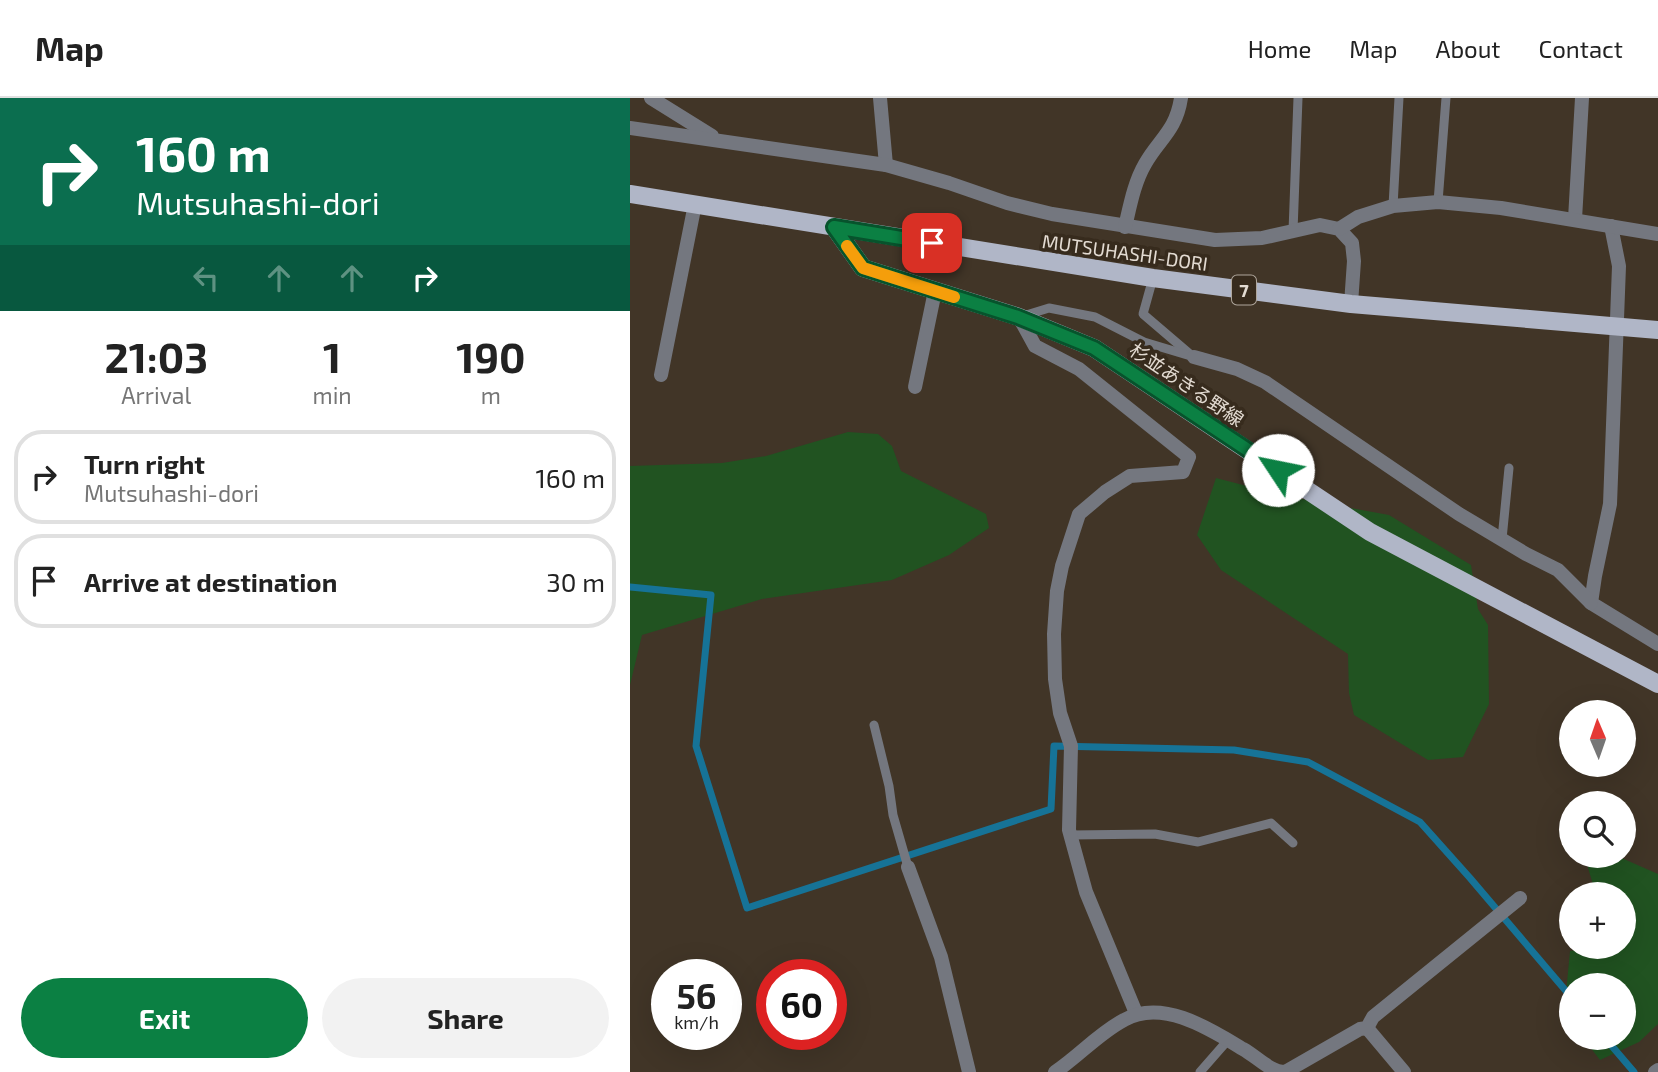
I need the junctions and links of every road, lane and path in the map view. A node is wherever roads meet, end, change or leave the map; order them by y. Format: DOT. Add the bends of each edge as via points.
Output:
graph roads {
  1 [pos="651,98"];
  2 [pos="880,98"];
  3 [pos="1181,98"];
  4 [pos="1298,98"];
  5 [pos="1399,98"];
  6 [pos="1446,98"];
  7 [pos="1582,98"];
  8 [pos="630,128"];
  9 [pos="718,140"];
  10 [pos="887,165"];
  11 [pos="630,194"];
  12 [pos="1438,202"];
  13 [pos="695,204"];
  14 [pos="1393,206"];
  15 [pos="1575,219"];
  16 [pos="1125,226"];
  17 [pos="1611,226"];
  18 [pos="834,227"];
  19 [pos="1339,229"];
  20 [pos="1293,231"];
  21 [pos="1658,234"];
  22 [pos="1153,278"];
  23 [pos="935,291"];
  24 [pos="1351,304"];
  25 [pos="1018,317"];
  26 [pos="1617,327"];
  27 [pos="1658,330"];
  28 [pos="1194,357"];
  29 [pos="661,375"];
  30 [pos="915,387"];
  31 [pos="1509,468"];
  32 [pos="1502,539"];
  33 [pos="1591,603"];
  34 [pos="1658,644"];
  35 [pos="1658,684"];
  36 [pos="874,725"];
  37 [pos="1070,835"];
  38 [pos="1293,843"];
  39 [pos="908,867"];
  40 [pos="1520,898"];
  41 [pos="1136,1013"];
  42 [pos="1367,1027"];
  43 [pos="1228,1040"];
  44 [pos="969,1072"];
  45 [pos="1055,1072"];
  46 [pos="1200,1072"];
  47 [pos="1404,1072"];
  1 -- 9 [label="street"];
  2 -- 10 [label="street"];
  3 -- 16 [label="street" via="1168,135 1145,164"];
  4 -- 20 [label="lane"];
  5 -- 14 [label="lane"];
  6 -- 12 [label="lane"];
  7 -- 15 [label="street"];
  8 -- 9 [label="street"];
  9 -- 10 [label="street"];
  10 -- 16 [label="street" via="1052,214"];
  11 -- 13 [label="main road, MUTSUHASHI-DORI / 7"];
  12 -- 14 [label="street"];
  12 -- 15 [label="street"];
  13 -- 18 [label="main road, MUTSUHASHI-DORI / 7"];
  13 -- 29 [label="street"];
  14 -- 19 [label="street" via="1358,217"];
  15 -- 17 [label="street"];
  16 -- 20 [label="street" via="1215,240"];
  17 -- 21 [label="street"];
  17 -- 26 [label="street" via="1619,266"];
  18 -- 22 [label="main road, MUTSUHASHI-DORI / 7"];
  18 -- 23 [label="main road, 杉並あきる野線" via="863,268"];
  19 -- 20 [label="street" via="1320,225"];
  19 -- 24 [label="street" via="1352,243"];
  22 -- 24 [label="main road, MUTSUHASHI-DORI / 7"];
  22 -- 28 [label="lane" via="1143,314"];
  23 -- 25 [label="main road, 杉並あきる野線"];
  23 -- 30 [label="street"];
  24 -- 26 [label="main road, MUTSUHASHI-DORI / 7"];
  25 -- 28 [label="lane" via="1049,308 1095,317 1144,342"];
  25 -- 35 [label="main road, 杉並あきる野線" via="1094,348 1370,532"];
  25 -- 37 [label="street" via="1035,346 1079,369 1189,457 1183,472 1130,476 1079,514 1062,566 1054,634 1055,679 1071,746"];
  26 -- 27 [label="main road, MUTSUHASHI-DORI / 7"];
  26 -- 33 [label="street" via="1610,504"];
  28 -- 32 [label="street" via="1237,369 1265,383"];
  31 -- 32 [label="lane"];
  32 -- 33 [label="street" via="1558,570"];
  33 -- 34 [label="street"];
  36 -- 39 [label="lane"];
  37 -- 38 [label="lane" via="1155,834 1198,842 1270,822"];
  37 -- 41 [label="street" via="1086,892"];
  39 -- 44 [label="street" via="941,957"];
  40 -- 42 [label="street" via="1373,1017"];
  41 -- 43 [label="street" via="1175,1016"];
  41 -- 45 [label="street"];
  42 -- 43 [label="street" via="1285,1072"];
  42 -- 47 [label="street"];
  43 -- 46 [label="lane"];
}
